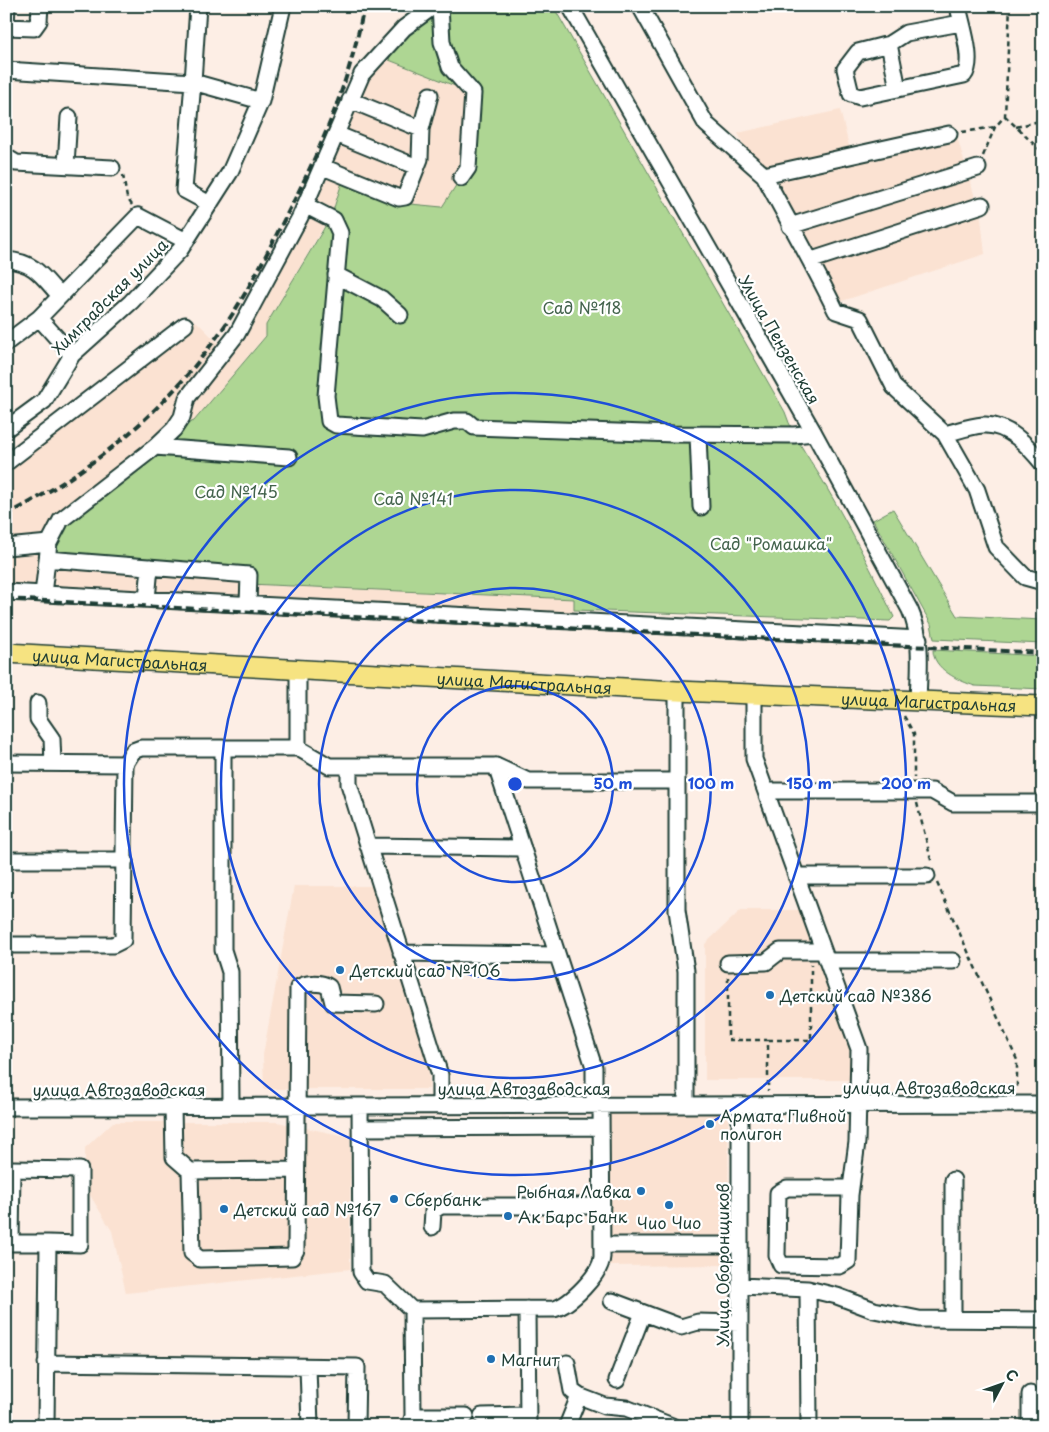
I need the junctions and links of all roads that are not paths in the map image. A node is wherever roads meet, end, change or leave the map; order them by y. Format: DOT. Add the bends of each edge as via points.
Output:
graph roads {
  1 [pos="7,6"];
  2 [pos="40,6"];
  3 [pos="198,6"];
  4 [pos="283,6"];
  5 [pos="434,6"];
  6 [pos="440,6"];
  7 [pos="570,6"];
  8 [pos="640,6"];
  9 [pos="958,6"];
  10 [pos="961,23"];
  11 [pos="6,26"];
  12 [pos="889,44"];
  13 [pos="6,70"];
  14 [pos="193,82"];
  15 [pos="898,89"];
  16 [pos="430,95"];
  17 [pos="350,100"];
  18 [pos="261,101"];
  19 [pos="69,117"];
  20 [pos="421,129"];
  21 [pos="336,134"];
  22 [pos="949,134"];
  23 [pos="6,157"];
  24 [pos="66,165"];
  25 [pos="323,167"];
  26 [pos="417,167"];
  27 [pos="112,168"];
  28 [pos="978,168"];
  29 [pos="764,176"];
  30 [pos="461,178"];
  31 [pos="210,204"];
  32 [pos="306,205"];
  33 [pos="982,205"];
  34 [pos="790,226"];
  35 [pos="186,241"];
  36 [pos="6,260"];
  37 [pos="812,260"];
  38 [pos="336,275"];
  39 [pos="60,296"];
  40 [pos="400,315"];
  41 [pos="39,318"];
  42 [pos="185,325"];
  43 [pos="6,343"];
  44 [pos="72,355"];
  45 [pos="6,429"];
  46 [pos="814,433"];
  47 [pos="945,434"];
  48 [pos="698,435"];
  49 [pos="155,447"];
  50 [pos="289,457"];
  51 [pos="6,463"];
  52 [pos="1043,464"];
  53 [pos="701,507"];
  54 [pos="49,543"];
  55 [pos="6,547"];
  56 [pos="47,559"];
  57 [pos="150,567"];
  58 [pos="1043,582"];
  59 [pos="6,592"];
  60 [pos="43,594"];
  61 [pos="147,599"];
  62 [pos="248,604"];
  63 [pos="919,639"];
  64 [pos="6,653"];
  65 [pos="298,669"];
  66 [pos="677,691"];
  67 [pos="754,694"];
  68 [pos="918,701"];
  69 [pos="38,703"];
  70 [pos="1043,706"];
  71 [pos="223,748"];
  72 [pos="298,748"];
  73 [pos="6,763"];
  74 [pos="52,763"];
  75 [pos="124,764"];
  76 [pos="348,766"];
  77 [pos="496,766"];
  78 [pos="677,781"];
  79 [pos="766,790"];
  80 [pos="1043,803"];
  81 [pos="368,846"];
  82 [pos="522,848"];
  83 [pos="6,860"];
  84 [pos="125,860"];
  85 [pos="932,873"];
  86 [pos="796,876"];
  87 [pos="6,945"];
  88 [pos="402,953"];
  89 [pos="821,954"];
  90 [pos="557,955"];
  91 [pos="953,961"];
  92 [pos="728,963"];
  93 [pos="376,1004"];
  94 [pos="1043,1104"];
  95 [pos="598,1105"];
  96 [pos="686,1105"];
  97 [pos="740,1105"];
  98 [pos="857,1105"];
  99 [pos="6,1106"];
  100 [pos="172,1106"];
  101 [pos="230,1106"];
  102 [pos="295,1106"];
  103 [pos="360,1106"];
  104 [pos="440,1106"];
  105 [pos="601,1127"];
  106 [pos="360,1128"];
  107 [pos="296,1170"];
  108 [pos="190,1171"];
  109 [pos="953,1180"];
  110 [pos="851,1188"];
  111 [pos="602,1206"];
  112 [pos="432,1227"];
  113 [pos="9,1243"];
  114 [pos="48,1243"];
  115 [pos="740,1245"];
  116 [pos="602,1246"];
  117 [pos="740,1286"];
  118 [pos="808,1289"];
  119 [pos="612,1301"];
  120 [pos="527,1309"];
  121 [pos="412,1310"];
  122 [pos="643,1313"];
  123 [pos="953,1319"];
  124 [pos="1043,1320"];
  125 [pos="740,1323"];
  126 [pos="46,1363"];
  127 [pos="567,1363"];
  128 [pos="308,1367"];
  129 [pos="617,1380"];
  130 [pos="1030,1394"];
  131 [pos="579,1396"];
  132 [pos="466,1416"];
  133 [pos="482,1416"];
  134 [pos="528,1420"];
  135 [pos="411,1421"];
  136 [pos="46,1426"];
  137 [pos="310,1426"];
  138 [pos="356,1426"];
  139 [pos="567,1426"];
  140 [pos="672,1426"];
  141 [pos="740,1426"];
  142 [pos="810,1426"];
  143 [pos="1030,1426"];
  1 -- 11 [label="street"];
  2 -- 11 [label="street" via="39,21 34,28"];
  3 -- 14 [label="street"];
  4 -- 18 [label="street, Химградская улица"];
  5 -- 17 [label="street" via="389,42 362,74"];
  6 -- 30 [label="street" via="442,42 450,67 473,93 468,168"];
  7 -- 46 [label="street, Улица Пензенская"];
  8 -- 29 [label="street" via="706,124"];
  9 -- 10 [label="street"];
  10 -- 12 [label="street" via="906,33"];
  10 -- 15 [label="street" via="969,63 964,75"];
  12 -- 15 [label="street"];
  12 -- 15 [label="street" via="858,52 846,69 847,82 855,97"];
  13 -- 14 [label="street"];
  14 -- 18 [label="street"];
  14 -- 31 [label="street" via="184,190"];
  16 -- 20 [label="street"];
  17 -- 20 [label="street"];
  17 -- 21 [label="street"];
  18 -- 31 [label="street, Химградская улица" via="230,172"];
  19 -- 24 [label="street"];
  20 -- 26 [label="street"];
  21 -- 25 [label="street"];
  21 -- 26 [label="street"];
  22 -- 29 [label="street"];
  23 -- 24 [label="street" via="16,163"];
  24 -- 27 [label="street"];
  25 -- 26 [label="street" via="402,198 408,194"];
  25 -- 32 [label="street"];
  28 -- 34 [label="street"];
  29 -- 34 [label="street"];
  31 -- 35 [label="street, Химградская улица"];
  32 -- 38 [label="street" via="334,220 340,233"];
  32 -- 49 [label="street" via="237,334 187,398 182,417 174,430"];
  33 -- 37 [label="street"];
  34 -- 37 [label="street"];
  35 -- 39 [label="street" via="138,216"];
  35 -- 44 [label="street, Химградская улица" via="131,302"];
  36 -- 39 [label="street" via="32,265"];
  37 -- 47 [label="street" via="836,311 860,319 894,387"];
  38 -- 40 [label="street" via="382,299"];
  38 -- 48 [label="street" via="326,396 329,421 336,425 422,430 454,421 467,421 474,427"];
  39 -- 41 [label="street"];
  41 -- 43 [label="street"];
  41 -- 44 [label="street"];
  42 -- 51 [label="street"];
  44 -- 45 [label="street, Химградская улица" via="44,401"];
  46 -- 48 [label="street"];
  46 -- 63 [label="street, Улица Пензенская" via="910,610"];
  47 -- 52 [label="street" via="984,425 1004,429 1028,446"];
  47 -- 58 [label="street" via="977,490 996,547 1025,577"];
  48 -- 53 [label="street"];
  49 -- 50 [label="street"];
  49 -- 54 [label="street" via="74,507 61,520"];
  54 -- 55 [label="street"];
  54 -- 56 [label="street"];
  56 -- 57 [label="street"];
  56 -- 60 [label="street"];
  57 -- 61 [label="street"];
  57 -- 62 [label="street" via="249,575"];
  59 -- 60 [label="street"];
  60 -- 61 [label="street"];
  61 -- 62 [label="street"];
  62 -- 63 [label="street"];
  63 -- 68 [label="street, Улица Пензенская"];
  64 -- 65 [label="main road, улица Магистральная"];
  65 -- 66 [label="main road, улица Магистральная"];
  65 -- 72 [label="street"];
  66 -- 67 [label="main road, улица Магистральная"];
  66 -- 78 [label="street"];
  67 -- 68 [label="main road, улица Магистральная"];
  67 -- 79 [label="street" via="754,759"];
  68 -- 70 [label="main road, улица Магистральная"];
  69 -- 74 [label="street" via="38,719 52,738"];
  71 -- 72 [label="street"];
  71 -- 75 [label="street" via="136,748"];
  71 -- 101 [label="street" via="223,950 230,972"];
  72 -- 76 [label="street" via="329,766"];
  73 -- 74 [label="street"];
  74 -- 75 [label="street"];
  75 -- 84 [label="street"];
  76 -- 77 [label="street"];
  76 -- 81 [label="street" via="349,784"];
  77 -- 78 [label="street" via="528,781"];
  77 -- 82 [label="street"];
  78 -- 96 [label="street" via="677,910 686,971"];
  79 -- 80 [label="street" via="932,791 953,803"];
  79 -- 86 [label="street"];
  81 -- 82 [label="street"];
  81 -- 88 [label="street"];
  82 -- 90 [label="street"];
  83 -- 84 [label="street"];
  84 -- 87 [label="street" via="125,934 119,944"];
  85 -- 86 [label="street"];
  86 -- 89 [label="street"];
  88 -- 90 [label="street"];
  88 -- 104 [label="street" via="440,1075"];
  89 -- 91 [label="street"];
  89 -- 92 [label="street" via="780,952 766,962"];
  89 -- 98 [label="street" via="859,1049"];
  90 -- 95 [label="street" via="594,1067"];
  93 -- 102 [label="street" via="333,1003 329,987 324,984 304,984 298,988"];
  94 -- 98 [label="street, улица Автозаводская"];
  95 -- 96 [label="street, улица Автозаводская"];
  95 -- 104 [label="street, улица Автозаводская"];
  95 -- 105 [label="street"];
  96 -- 97 [label="street, улица Автозаводская"];
  97 -- 98 [label="street, улица Автозаводская"];
  97 -- 115 [label="street, Улица Оборонщиков"];
  98 -- 110 [label="street" via="856,1160"];
  99 -- 100 [label="street, улица Автозаводская"];
  100 -- 101 [label="street, улица Автозаводская"];
  100 -- 108 [label="street" via="174,1157"];
  101 -- 102 [label="street, улица Автозаводская"];
  102 -- 103 [label="street, улица Автозаводская"];
  102 -- 107 [label="street"];
  103 -- 104 [label="street, улица Автозаводская"];
  103 -- 106 [label="street"];
  105 -- 106 [label="street"];
  105 -- 111 [label="street"];
  106 -- 121 [label="street" via="361,1272 366,1281 385,1284"];
  107 -- 108 [label="street"];
  107 -- 108 [label="street" via="295,1254 287,1258 200,1258 192,1253"];
  109 -- 123 [label="street"];
  110 -- 110 [label="street" via="848,1261 840,1266 781,1265 777,1256 778,1193 787,1188"];
  111 -- 112 [label="street" via="440,1206 433,1210"];
  111 -- 116 [label="street"];
  113 -- 114 [label="street"];
  113 -- 114 [label="street" via="12,1169 80,1170 80,1244"];
  114 -- 126 [label="street"];
  115 -- 116 [label="street"];
  115 -- 117 [label="street, Улица Оборонщиков"];
  116 -- 120 [label="street" via="602,1264 598,1272 568,1303 554,1309"];
  117 -- 118 [label="street"];
  117 -- 125 [label="street, Улица Оборонщиков"];
  118 -- 123 [label="street" via="892,1314 919,1319"];
  118 -- 142 [label="street"];
  119 -- 122 [label="street"];
  120 -- 121 [label="street"];
  120 -- 134 [label="street"];
  121 -- 135 [label="street"];
  122 -- 125 [label="street" via="681,1328 698,1322"];
  122 -- 129 [label="street"];
  123 -- 124 [label="street"];
  125 -- 141 [label="street, Улица Оборонщиков"];
  126 -- 128 [label="street"];
  126 -- 136 [label="street"];
  127 -- 131 [label="street" via="572,1391"];
  128 -- 137 [label="street"];
  128 -- 138 [label="street" via="357,1367"];
  130 -- 143 [label="street"];
  131 -- 139 [label="street"];
  131 -- 140 [label="street" via="605,1406 626,1408"];
  132 -- 135 [label="street"];
  133 -- 134 [label="street"];
}
